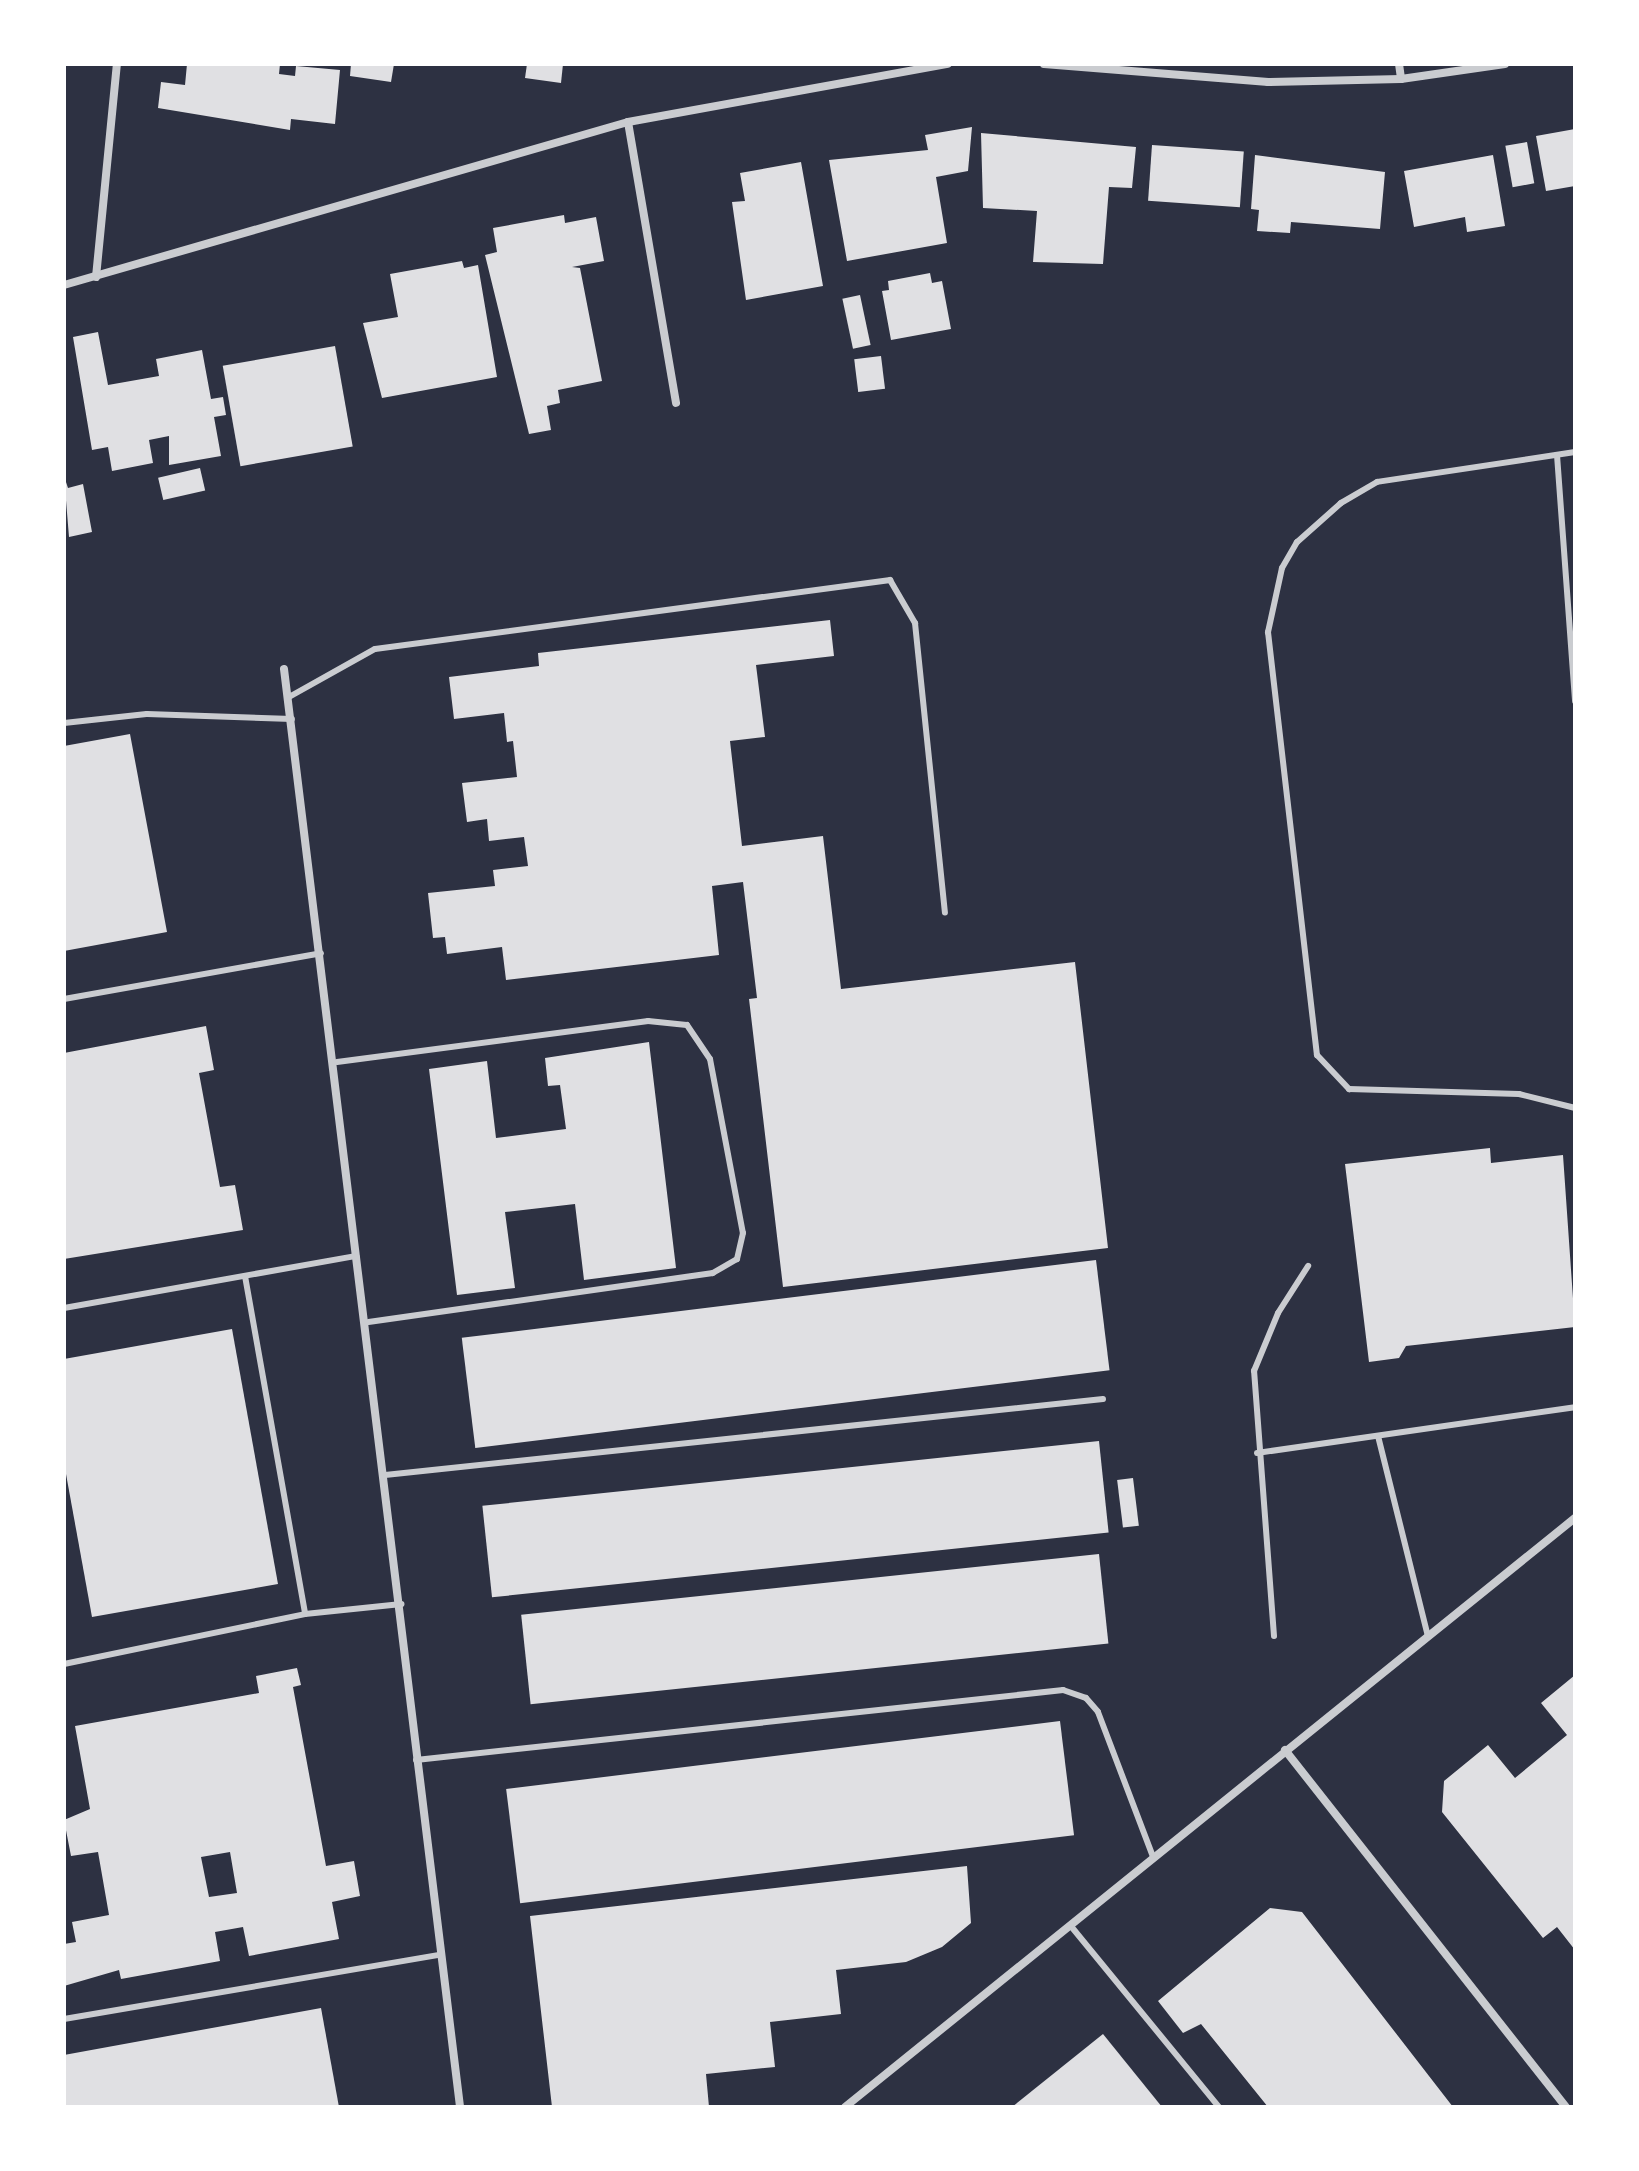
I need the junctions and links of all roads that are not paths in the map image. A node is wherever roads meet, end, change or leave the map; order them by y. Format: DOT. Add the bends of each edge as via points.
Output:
graph roads {
  1 [pos="117,64"];
  2 [pos="948,64"];
  3 [pos="1044,64"];
  4 [pos="1399,64"];
  5 [pos="1505,64"];
  6 [pos="1401,79"];
  7 [pos="628,122"];
  8 [pos="96,277"];
  9 [pos="64,285"];
  10 [pos="676,403"];
  11 [pos="1575,452"];
  12 [pos="1557,455"];
  13 [pos="284,669"];
  14 [pos="289,697"];
  15 [pos="1575,701"];
  16 [pos="292,719"];
  17 [pos="64,723"];
  18 [pos="945,912"];
  19 [pos="321,953"];
  20 [pos="64,999"];
  21 [pos="337,1062"];
  22 [pos="1575,1108"];
  23 [pos="356,1256"];
  24 [pos="1308,1266"];
  25 [pos="245,1276"];
  26 [pos="64,1308"];
  27 [pos="368,1322"];
  28 [pos="1103,1399"];
  29 [pos="1575,1407"];
  30 [pos="1378,1436"];
  31 [pos="1257,1453"];
  32 [pos="385,1475"];
  33 [pos="1575,1518"];
  34 [pos="401,1604"];
  35 [pos="305,1614"];
  36 [pos="1274,1636"];
  37 [pos="1428,1636"];
  38 [pos="64,1664"];
  39 [pos="1285,1750"];
  40 [pos="416,1760"];
  41 [pos="1153,1857"];
  42 [pos="1070,1925"];
  43 [pos="438,1955"];
  44 [pos="64,2019"];
  45 [pos="460,2107"];
  46 [pos="845,2107"];
  47 [pos="1219,2107"];
  48 [pos="1566,2107"];
  1 -- 8 [label="street"];
  2 -- 7 [label="street"];
  3 -- 6 [label="street" via="1268,82"];
  4 -- 6 [label="street"];
  5 -- 6 [label="street"];
  7 -- 8 [label="street"];
  7 -- 10 [label="street"];
  8 -- 9 [label="street"];
  11 -- 12 [label="lane"];
  12 -- 15 [label="lane"];
  12 -- 22 [label="lane" via="1377,482 1341,503 1313,525 1282,568 1268,632 1317,1055 1349,1089 1519,1094"];
  13 -- 14 [label="street"];
  14 -- 16 [label="street"];
  14 -- 18 [label="lane" via="375,649 890,580 915,623"];
  16 -- 17 [label="lane" via="147,714"];
  16 -- 19 [label="street"];
  19 -- 20 [label="lane"];
  19 -- 21 [label="street"];
  21 -- 23 [label="street"];
  21 -- 27 [label="lane" via="648,1021 687,1025 710,1059 743,1233 737,1259 713,1273"];
  23 -- 25 [label="lane"];
  23 -- 27 [label="street"];
  24 -- 31 [label="lane" via="1254,1371"];
  25 -- 26 [label="lane"];
  25 -- 35 [label="lane"];
  27 -- 32 [label="street"];
  28 -- 32 [label="lane"];
  29 -- 30 [label="lane"];
  30 -- 31 [label="lane"];
  30 -- 37 [label="lane"];
  31 -- 36 [label="lane"];
  32 -- 34 [label="street"];
  33 -- 37 [label="street"];
  34 -- 35 [label="lane"];
  34 -- 40 [label="street"];
  35 -- 38 [label="lane"];
  37 -- 39 [label="street"];
  39 -- 41 [label="street"];
  39 -- 48 [label="street"];
  40 -- 41 [label="lane" via="1063,1690 1086,1698 1098,1712"];
  40 -- 43 [label="street"];
  41 -- 42 [label="street"];
  42 -- 46 [label="street"];
  42 -- 47 [label="lane"];
  43 -- 44 [label="lane"];
  43 -- 45 [label="street"];
}
